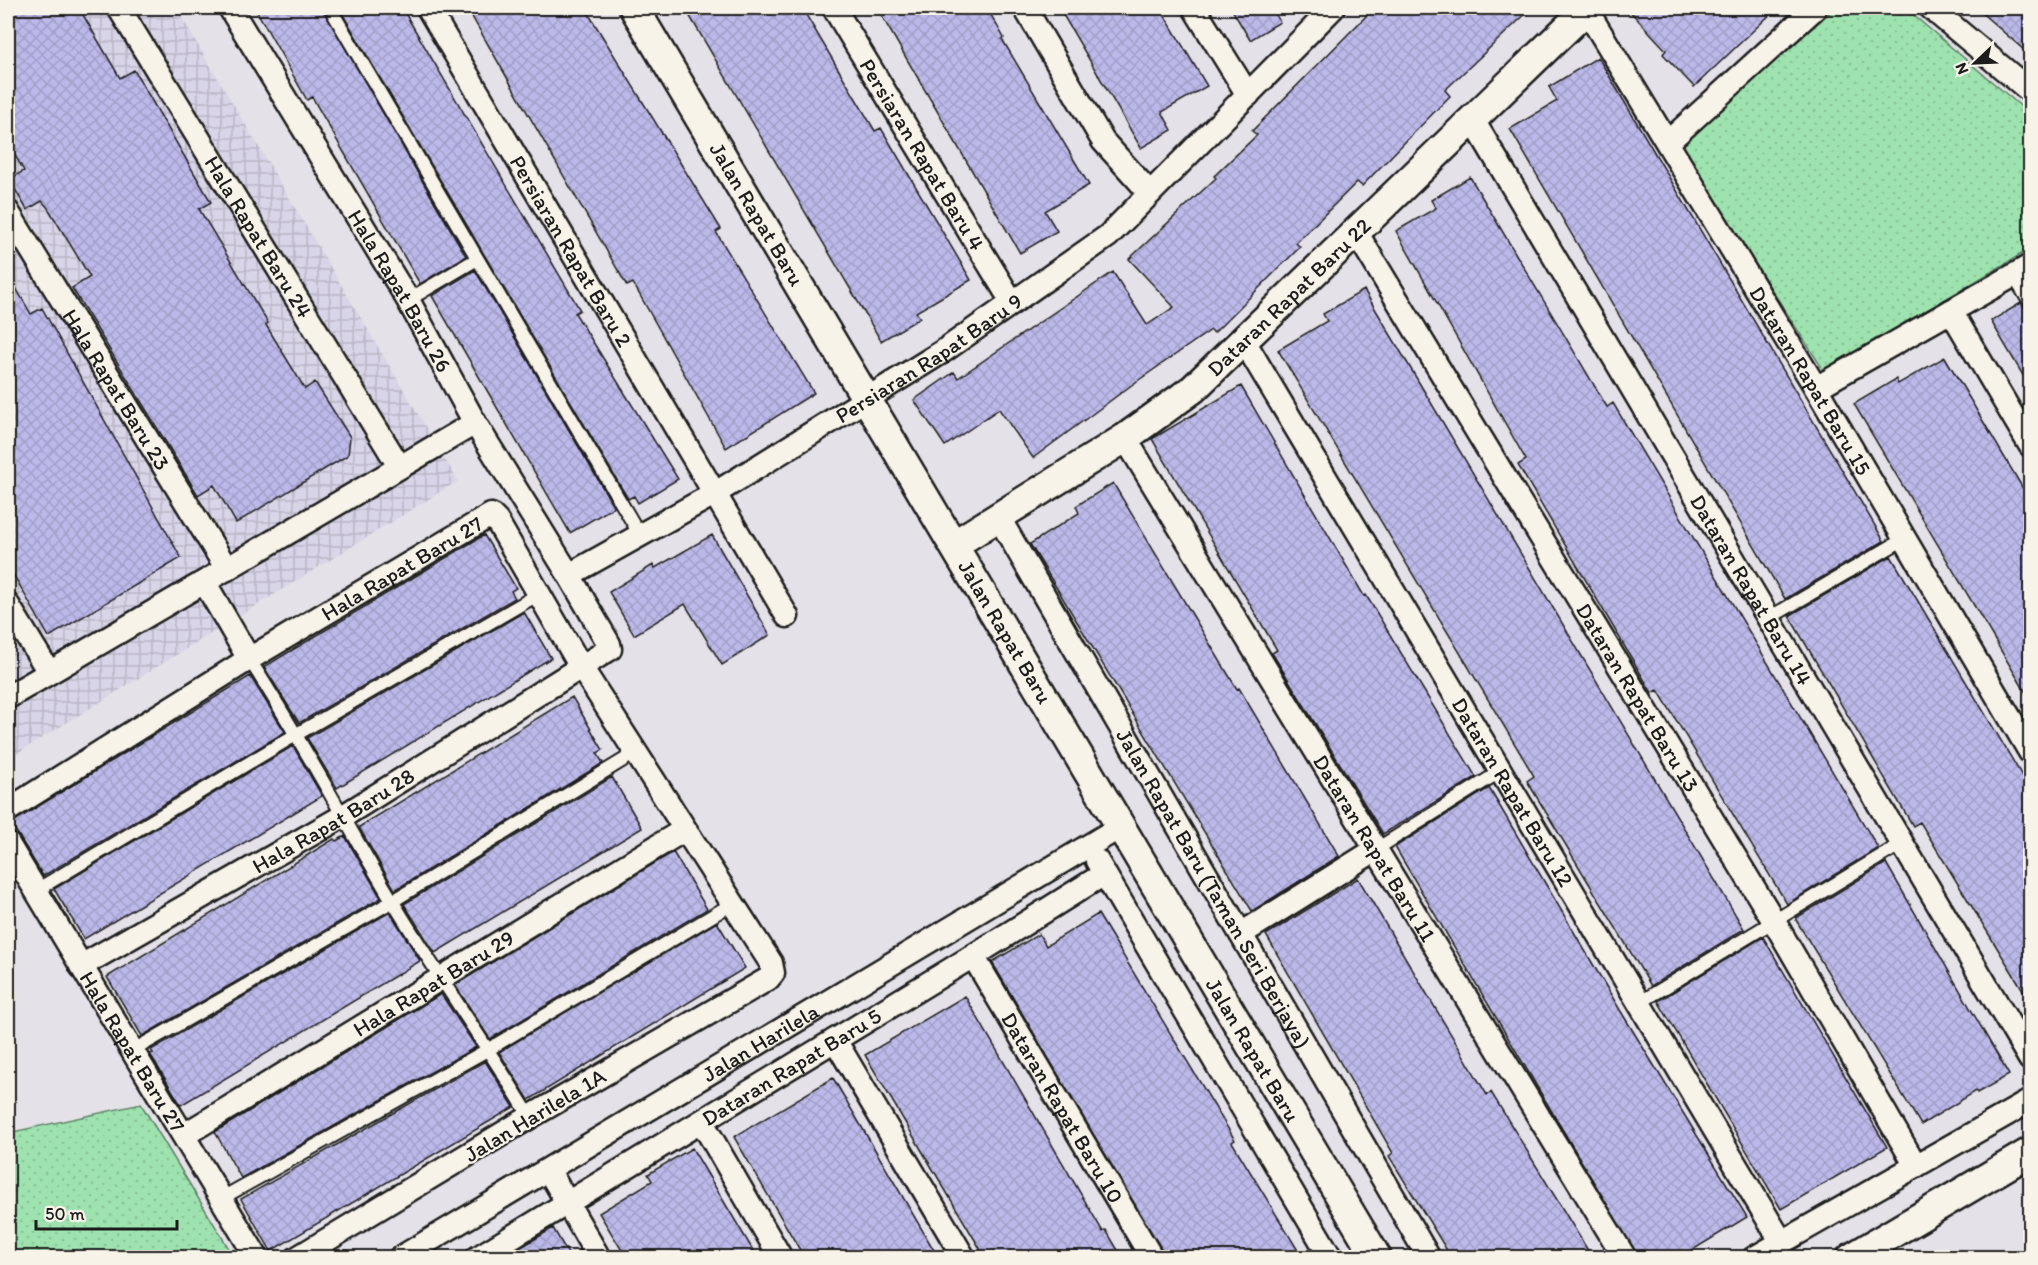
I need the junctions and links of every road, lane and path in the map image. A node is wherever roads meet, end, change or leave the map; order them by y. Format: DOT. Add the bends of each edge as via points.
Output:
graph roads {
  1 [pos="119,8"];
  2 [pos="230,8"];
  3 [pos="330,8"];
  4 [pos="428,8"];
  5 [pos="634,8"];
  6 [pos="834,8"];
  7 [pos="1025,8"];
  8 [pos="1194,8"];
  9 [pos="1333,8"];
  10 [pos="1587,8"];
  11 [pos="1815,8"];
  12 [pos="1931,8"];
  13 [pos="2031,91"];
  14 [pos="1248,95"];
  15 [pos="1473,120"];
  16 [pos="1668,142"];
  17 [pos="1149,192"];
  18 [pos="8,212"];
  19 [pos="1356,232"];
  20 [pos="477,259"];
  21 [pos="2022,270"];
  22 [pos="408,300"];
  23 [pos="1012,302"];
  24 [pos="2031,303"];
  25 [pos="1951,311"];
  26 [pos="1244,341"];
  27 [pos="1816,388"];
  28 [pos="869,398"];
  29 [pos="475,423"];
  30 [pos="1125,438"];
  31 [pos="2031,445"];
  32 [pos="399,466"];
  33 [pos="714,494"];
  34 [pos="999,518"];
  35 [pos="640,536"];
  36 [pos="1904,539"];
  37 [pos="955,544"];
  38 [pos="226,569"];
  39 [pos="569,575"];
  40 [pos="206,583"];
  41 [pos="539,594"];
  42 [pos="8,605"];
  43 [pos="788,616"];
  44 [pos="1769,618"];
  45 [pos="249,659"];
  46 [pos="581,667"];
  47 [pos="49,672"];
  48 [pos="8,697"];
  49 [pos="297,734"];
  50 [pos="2031,752"];
  51 [pos="635,753"];
  52 [pos="1501,771"];
  53 [pos="8,810"];
  54 [pos="345,815"];
  55 [pos="1120,827"];
  56 [pos="684,830"];
  57 [pos="8,843"];
  58 [pos="1901,844"];
  59 [pos="1089,846"];
  60 [pos="1375,850"];
  61 [pos="1104,874"];
  62 [pos="35,891"];
  63 [pos="393,901"];
  64 [pos="732,904"];
  65 [pos="1775,923"];
  66 [pos="1241,934"];
  67 [pos="973,956"];
  68 [pos="81,966"];
  69 [pos="773,973"];
  70 [pos="441,977"];
  71 [pos="1639,1003"];
  72 [pos="835,1040"];
  73 [pos="489,1049"];
  74 [pos="132,1051"];
  75 [pos="2031,1059"];
  76 [pos="2031,1101"];
  77 [pos="530,1117"];
  78 [pos="702,1122"];
  79 [pos="184,1135"];
  80 [pos="2031,1152"];
  81 [pos="1916,1166"];
  82 [pos="549,1171"];
  83 [pos="222,1198"];
  84 [pos="566,1202"];
  85 [pos="1781,1241"];
  86 [pos="413,1254"];
  87 [pos="257,1257"];
  88 [pos="297,1257"];
  89 [pos="477,1257"];
  90 [pos="599,1257"];
  91 [pos="782,1257"];
  92 [pos="964,1257"];
  93 [pos="1152,1257"];
  94 [pos="1331,1257"];
  95 [pos="1377,1257"];
  96 [pos="1429,1257"];
  97 [pos="1625,1257"];
  98 [pos="1754,1257"];
  99 [pos="1851,1257"];
  1 -- 32 [label="street, Hala Rapat Baru 24"];
  2 -- 22 [label="street, Hala Rapat Baru 26"];
  3 -- 20 [label="lane"];
  4 -- 33 [label="street, Persiaran Rapat Baru 2"];
  5 -- 28 [label="street, Jalan Rapat Baru"];
  6 -- 23 [label="street, Persiaran Rapat Baru 4"];
  7 -- 17 [label="street" via="1103,141"];
  8 -- 14 [label="street"];
  9 -- 14 [label="street, Persiaran Rapat Baru 9"];
  10 -- 15 [label="street, Dataran Rapat Baru 22"];
  10 -- 16 [label="street, Dataran Rapat Baru 15"];
  11 -- 16 [label="street"];
  12 -- 13 [label="street"];
  14 -- 17 [label="street, Persiaran Rapat Baru 9"];
  15 -- 19 [label="street, Dataran Rapat Baru 22"];
  15 -- 44 [label="street, Dataran Rapat Baru 14"];
  16 -- 27 [label="street, Dataran Rapat Baru 15"];
  17 -- 23 [label="street, Persiaran Rapat Baru 9" via="1108,236"];
  18 -- 38 [label="street, Hala Rapat Baru 23"];
  19 -- 26 [label="street, Dataran Rapat Baru 22"];
  19 -- 65 [label="street, Dataran Rapat Baru 13"];
  20 -- 22 [label="lane"];
  20 -- 35 [label="lane"];
  21 -- 24 [label="lane"];
  21 -- 25 [label="street"];
  22 -- 29 [label="street, Hala Rapat Baru 26"];
  23 -- 28 [label="street, Persiaran Rapat Baru 9"];
  25 -- 27 [label="street"];
  25 -- 31 [label="street"];
  26 -- 30 [label="street, Dataran Rapat Baru 22" via="1193,389"];
  26 -- 52 [label="street, Dataran Rapat Baru 12"];
  27 -- 36 [label="street, Dataran Rapat Baru 15"];
  28 -- 33 [label="street, Persiaran Rapat Baru 9"];
  28 -- 37 [label="street, Jalan Rapat Baru"];
  29 -- 32 [label="street"];
  29 -- 39 [label="street, Hala Rapat Baru 26"];
  30 -- 34 [label="street, Dataran Rapat Baru 22"];
  30 -- 60 [label="street, Dataran Rapat Baru 11"];
  32 -- 38 [label="street"];
  33 -- 35 [label="street, Persiaran Rapat Baru 9"];
  33 -- 43 [label="street, Persiaran Rapat Baru 2"];
  34 -- 37 [label="street, Dataran Rapat Baru 22"];
  34 -- 66 [label="street, Jalan Rapat Baru (Taman Seri Berjaya)"];
  35 -- 39 [label="street, Persiaran Rapat Baru 9"];
  36 -- 44 [label="lane"];
  36 -- 50 [label="street, Dataran Rapat Baru 15"];
  37 -- 55 [label="street, Jalan Rapat Baru"];
  38 -- 40 [label="street"];
  39 -- 46 [label="street" via="609,644 609,649"];
  40 -- 45 [label="street"];
  40 -- 47 [label="street"];
  41 -- 45 [label="street, Hala Rapat Baru 27" via="491,515"];
  41 -- 46 [label="street, Hala Rapat Baru 27"];
  41 -- 49 [label="lane"];
  42 -- 47 [label="street"];
  44 -- 58 [label="street, Dataran Rapat Baru 14"];
  45 -- 49 [label="lane"];
  45 -- 53 [label="street, Hala Rapat Baru 27"];
  46 -- 51 [label="street, Hala Rapat Baru 27"];
  46 -- 54 [label="street, Hala Rapat Baru 28"];
  47 -- 48 [label="street"];
  49 -- 54 [label="lane"];
  49 -- 62 [label="lane"];
  51 -- 56 [label="street, Hala Rapat Baru 27"];
  51 -- 63 [label="lane"];
  52 -- 60 [label="lane"];
  52 -- 71 [label="street, Dataran Rapat Baru 12"];
  54 -- 63 [label="lane"];
  54 -- 68 [label="street, Hala Rapat Baru 28"];
  55 -- 59 [label="street, Jalan Harilela"];
  55 -- 95 [label="street, Jalan Rapat Baru"];
  56 -- 64 [label="street, Hala Rapat Baru 27"];
  56 -- 70 [label="street, Hala Rapat Baru 29"];
  57 -- 62 [label="street, Hala Rapat Baru 27"];
  58 -- 65 [label="lane"];
  58 -- 75 [label="street, Dataran Rapat Baru 14"];
  59 -- 61 [label="street, Jalan Rapat Baru"];
  59 -- 82 [label="street, Jalan Harilela"];
  60 -- 66 [label="street"];
  60 -- 97 [label="street, Dataran Rapat Baru 11"];
  61 -- 67 [label="street, Dataran Rapat Baru 5"];
  61 -- 94 [label="street, Jalan Rapat Baru"];
  62 -- 68 [label="street, Hala Rapat Baru 27"];
  63 -- 70 [label="lane"];
  63 -- 74 [label="lane"];
  64 -- 69 [label="street, Hala Rapat Baru 27" via="771,963"];
  64 -- 73 [label="lane"];
  65 -- 71 [label="lane"];
  65 -- 81 [label="street, Dataran Rapat Baru 13"];
  66 -- 96 [label="street, Jalan Rapat Baru (Taman Seri Berjaya)"];
  67 -- 72 [label="street, Dataran Rapat Baru 5"];
  67 -- 93 [label="street, Dataran Rapat Baru 10"];
  68 -- 74 [label="street, Hala Rapat Baru 27"];
  69 -- 77 [label="street, Jalan Harilela 1A"];
  70 -- 73 [label="lane"];
  70 -- 79 [label="street, Hala Rapat Baru 29"];
  71 -- 85 [label="street, Dataran Rapat Baru 12"];
  72 -- 78 [label="street, Dataran Rapat Baru 5"];
  72 -- 92 [label="street"];
  73 -- 77 [label="lane"];
  73 -- 83 [label="lane"];
  74 -- 79 [label="street, Hala Rapat Baru 27"];
  76 -- 81 [label="street"];
  77 -- 88 [label="street, Jalan Harilela 1A"];
  78 -- 84 [label="street, Dataran Rapat Baru 5"];
  78 -- 91 [label="street"];
  79 -- 83 [label="street, Hala Rapat Baru 27"];
  80 -- 99 [label="street"];
  81 -- 85 [label="street"];
  82 -- 84 [label="street"];
  82 -- 86 [label="street, Jalan Harilela"];
  83 -- 87 [label="street, Hala Rapat Baru 27"];
  84 -- 89 [label="street, Dataran Rapat Baru 5"];
  84 -- 90 [label="street"];
  85 -- 98 [label="street"];
}
